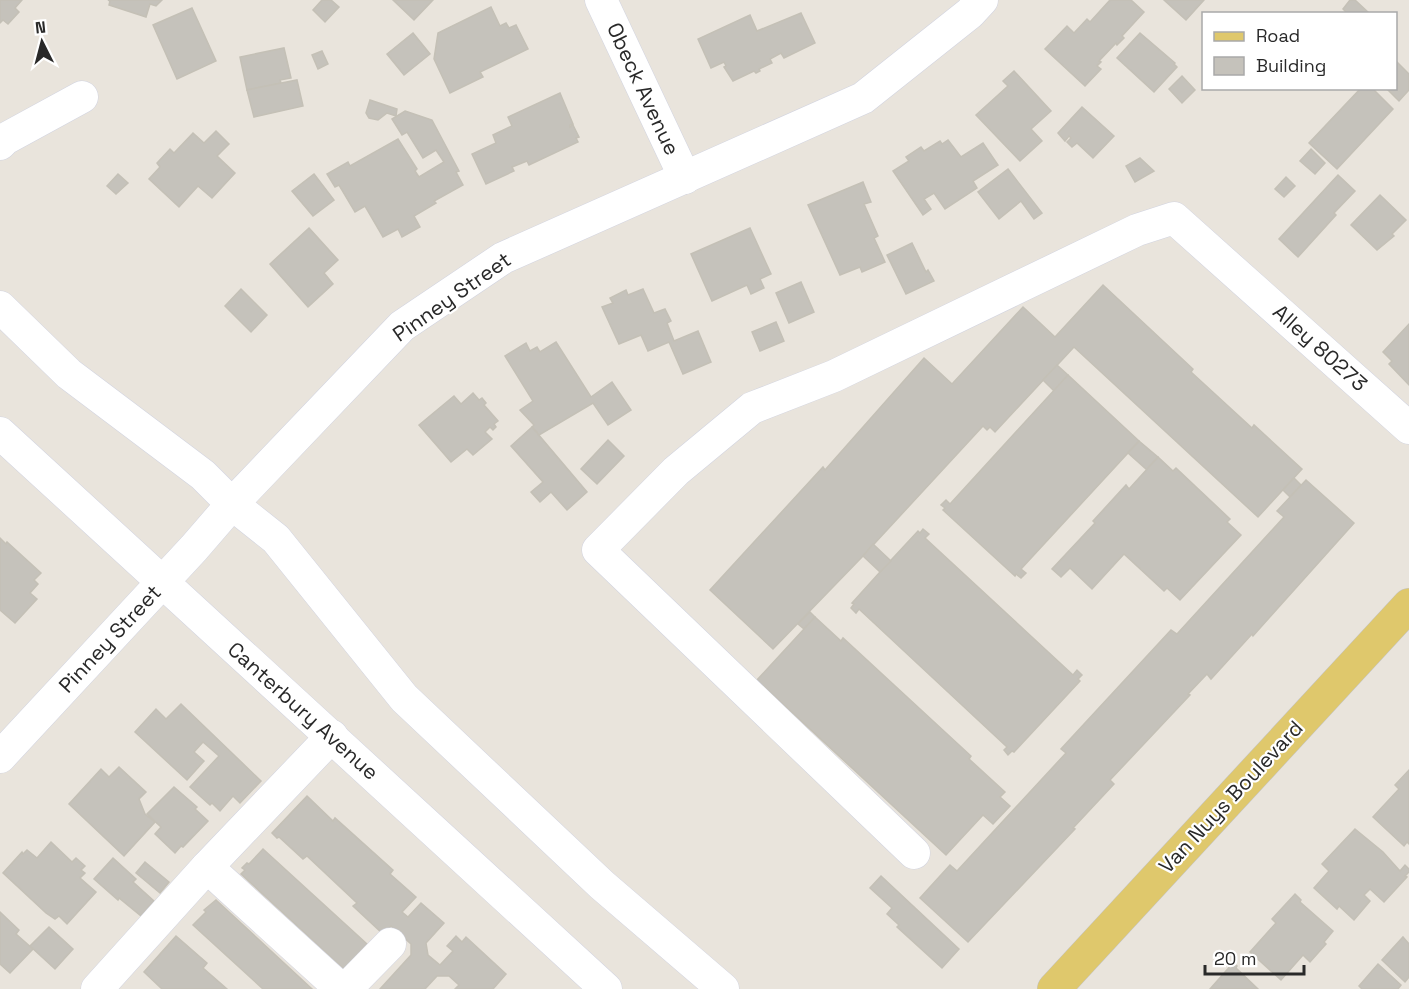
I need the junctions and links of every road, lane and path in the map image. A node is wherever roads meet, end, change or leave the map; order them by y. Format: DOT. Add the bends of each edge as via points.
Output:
graph roads {
  1 [pos="601,0"];
  2 [pos="982,0"];
  3 [pos="82,97"];
  4 [pos="0,144"];
  5 [pos="685,178"];
  6 [pos="0,307"];
  7 [pos="1409,428"];
  8 [pos="0,434"];
  9 [pos="232,504"];
  10 [pos="162,583"];
  11 [pos="1409,605"];
  12 [pos="332,736"];
  13 [pos="0,757"];
  14 [pos="914,853"];
  15 [pos="207,867"];
  16 [pos="390,944"];
  17 [pos="97,989"];
  18 [pos="344,989"];
  19 [pos="606,989"];
  20 [pos="723,989"];
  21 [pos="1054,989"];
  1 -- 5 [label="street, Obeck Avenue"];
  2 -- 5 [label="street, Pinney Street" via="863,98"];
  3 -- 4 [label="street"];
  5 -- 9 [label="street, Pinney Street" via="503,258 402,326"];
  6 -- 9 [label="street" via="69,374 203,475"];
  7 -- 14 [label="street, Alley 80273" via="1174,218 1137,230 834,376 752,408 676,471 598,550"];
  8 -- 10 [label="street, Canterbury Avenue"];
  9 -- 10 [label="street, Pinney Street"];
  9 -- 20 [label="street" via="276,539 404,698 602,885"];
  10 -- 12 [label="street, Canterbury Avenue"];
  10 -- 13 [label="street, Pinney Street"];
  11 -- 21 [label="main road, Van Nuys Boulevard"];
  12 -- 15 [label="street"];
  12 -- 19 [label="street, Canterbury Avenue"];
  15 -- 17 [label="street"];
  15 -- 18 [label="street"];
  16 -- 18 [label="street"];
}
